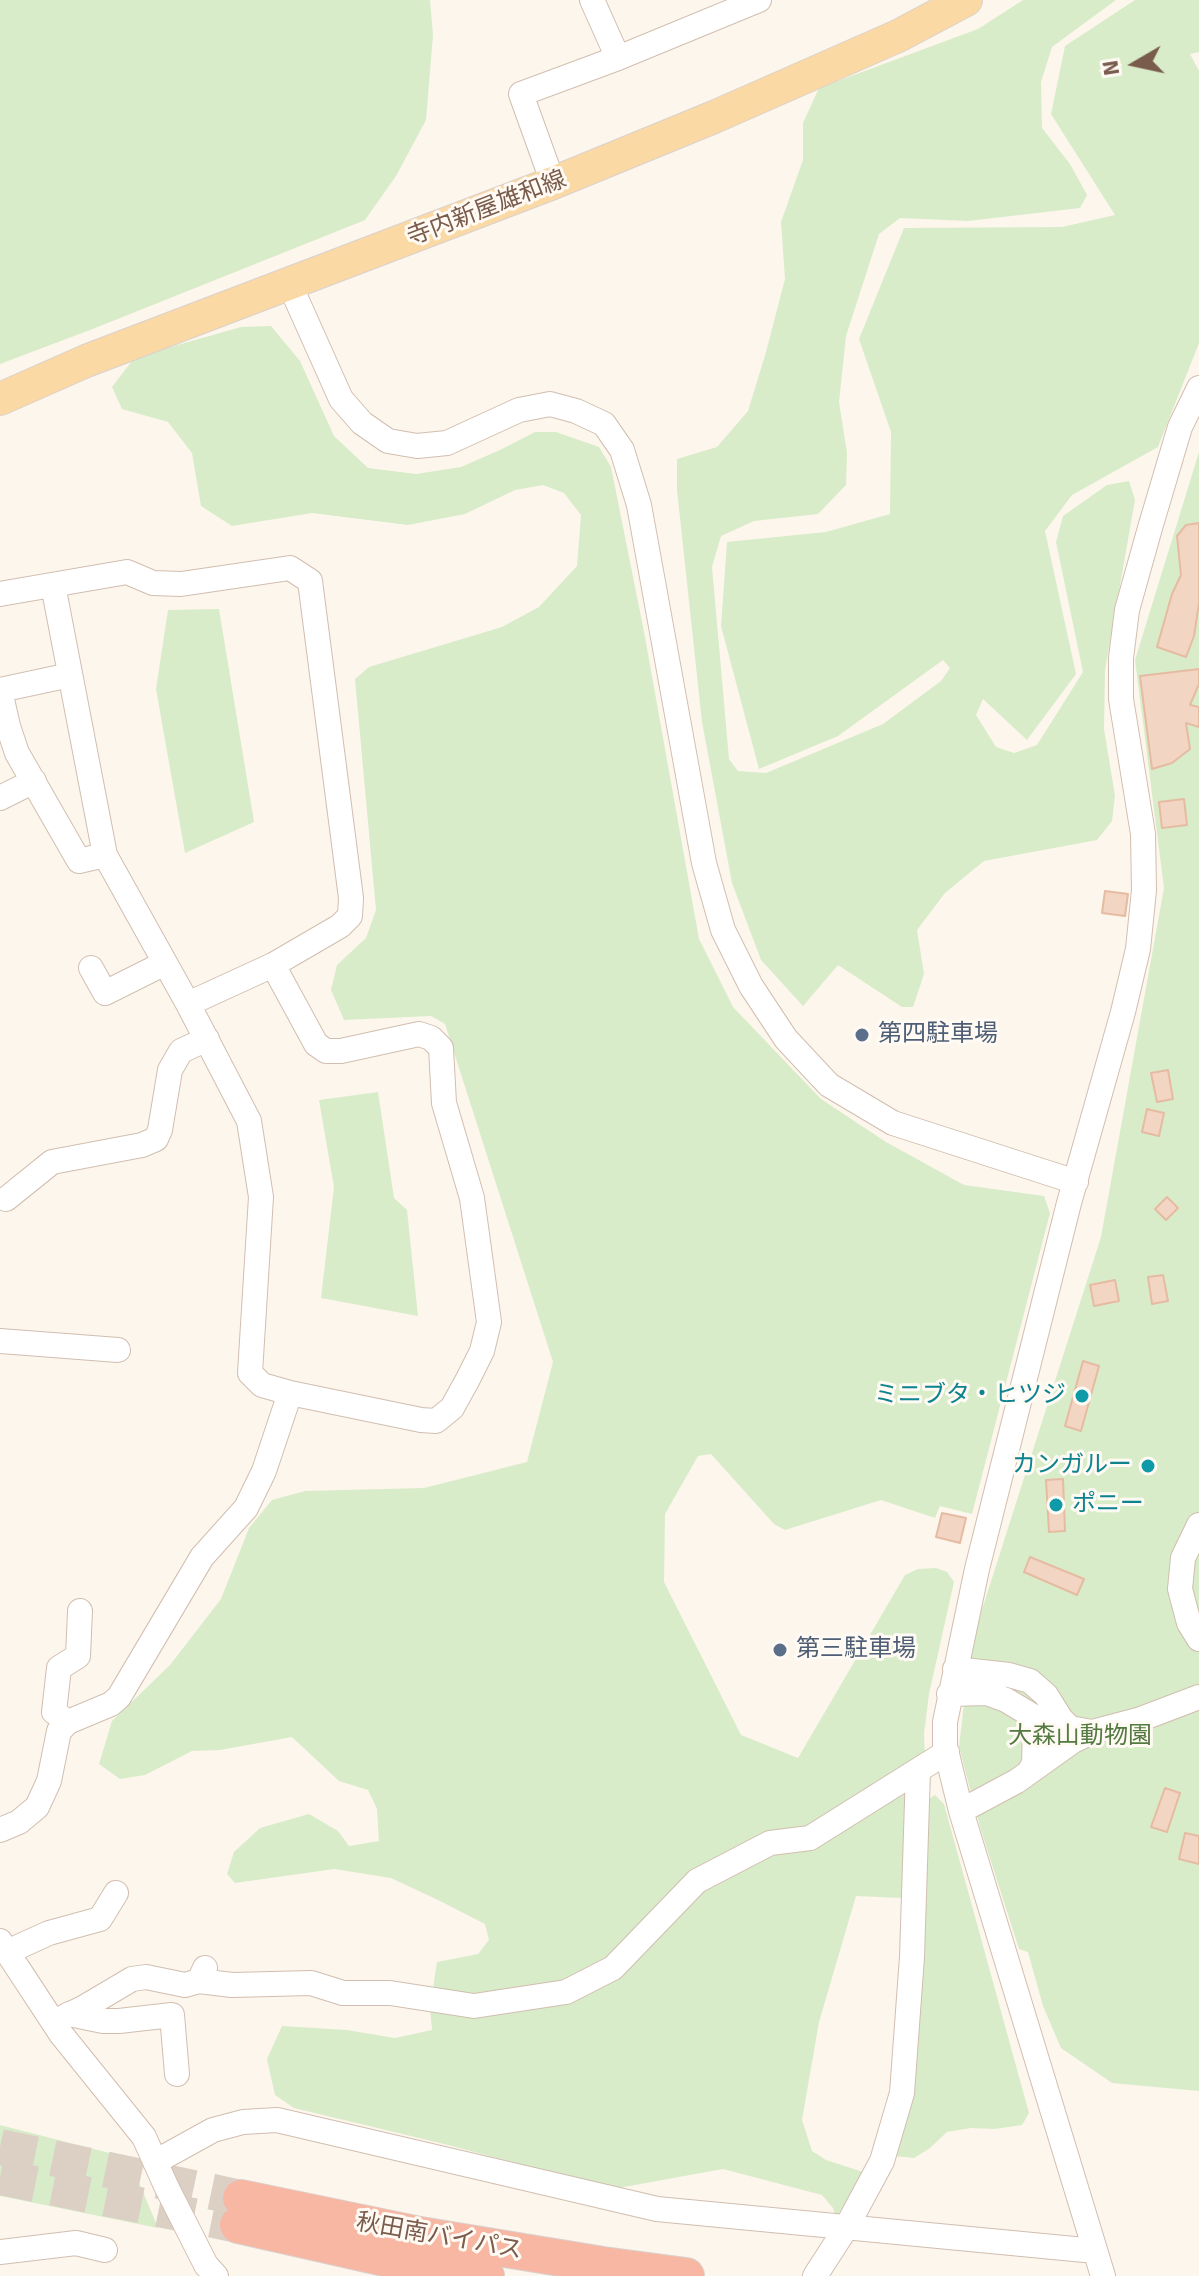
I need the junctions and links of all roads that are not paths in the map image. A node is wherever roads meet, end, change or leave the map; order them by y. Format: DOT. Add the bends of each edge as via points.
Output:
graph roads {
  1 [pos="592,0"];
  2 [pos="759,0"];
  3 [pos="966,0"];
  4 [pos="618,58"];
  5 [pos="553,183"];
  6 [pos="290,285"];
  7 [pos="1199,388"];
  8 [pos="0,399"];
  9 [pos="53,585"];
  10 [pos="0,594"];
  11 [pos="70,675"];
  12 [pos="0,690"];
  13 [pos="34,781"];
  14 [pos="0,798"];
  15 [pos="105,855"];
  16 [pos="165,963"];
  17 [pos="273,965"];
  18 [pos="91,968"];
  19 [pos="188,1004"];
  20 [pos="207,1039"];
  21 [pos="1076,1182"];
  22 [pos="6,1199"];
  23 [pos="0,1341"];
  24 [pos="118,1350"];
  25 [pos="290,1393"];
  26 [pos="1199,1525"];
  27 [pos="80,1611"];
  28 [pos="1199,1639"];
  29 [pos="955,1669"];
  30 [pos="949,1694"];
  31 [pos="1199,1697"];
  32 [pos="1029,1714"];
  33 [pos="68,1722"];
  34 [pos="1081,1730"];
  35 [pos="947,1752"];
  36 [pos="918,1771"];
  37 [pos="1029,1772"];
  38 [pos="961,1811"];
  39 [pos="0,1830"];
  40 [pos="116,1893"];
  41 [pos="4,1946"];
  42 [pos="61,2018"];
  43 [pos="177,2074"];
  44 [pos="155,2162"];
  45 [pos="846,2228"];
  46 [pos="0,2250"];
  47 [pos="105,2250"];
  48 [pos="1095,2251"];
  49 [pos="816,2275"];
  50 [pos="8,2276"];
  51 [pos="216,2276"];
  52 [pos="486,2276"];
  53 [pos="686,2276"];
  54 [pos="1103,2276"];
  1 -- 4 [label="street"];
  2 -- 4 [label="street"];
  3 -- 5 [label="main road, 寺内新屋雄和線" via="884,43"];
  4 -- 5 [label="street" via="521,94"];
  5 -- 6 [label="main road, 寺内新屋雄和線"];
  6 -- 8 [label="main road, 寺内新屋雄和線"];
  6 -- 21 [label="street" via="341,399 388,441 417,446 447,443 519,410 550,404 604,424 622,450 639,505 704,863 723,930 751,986 786,1039 829,1085 893,1123"];
  7 -- 21 [label="street" via="1180,427 1127,610 1121,699 1143,834 1144,890 1138,949"];
  9 -- 10 [label="street"];
  9 -- 11 [label="street"];
  9 -- 17 [label="street" via="127,572 153,583 181,584 290,568 310,581 350,916"];
  11 -- 12 [label="street"];
  11 -- 15 [label="street"];
  12 -- 13 [label="street" via="17,753"];
  13 -- 14 [label="street"];
  13 -- 15 [label="street" via="79,861"];
  15 -- 16 [label="street"];
  16 -- 18 [label="street" via="105,993"];
  16 -- 19 [label="street"];
  17 -- 19 [label="street"];
  17 -- 25 [label="street" via="316,1044 326,1051 419,1034 441,1048 444,1103 472,1198 489,1322 468,1379 452,1408 436,1421"];
  19 -- 20 [label="street"];
  20 -- 22 [label="street" via="181,1051 170,1070 156,1139 52,1162"];
  20 -- 25 [label="street" via="249,1121 261,1197 250,1373 262,1385"];
  21 -- 29 [label="street"];
  23 -- 24 [label="street"];
  25 -- 33 [label="street" via="246,1508 202,1557 119,1697"];
  26 -- 28 [label="street" via="1183,1558 1180,1589"];
  27 -- 33 [label="street" via="78,1656 59,1668 54,1712"];
  29 -- 30 [label="street"];
  29 -- 34 [label="street" via="1030,1681 1061,1719"];
  30 -- 32 [label="street" via="987,1693"];
  30 -- 35 [label="street"];
  31 -- 34 [label="street" via="1141,1719"];
  32 -- 34 [label="street"];
  32 -- 37 [label="street" via="1035,1729"];
  33 -- 39 [label="street" via="59,1731 49,1781 37,1807"];
  34 -- 37 [label="street"];
  35 -- 36 [label="street"];
  35 -- 38 [label="street"];
  36 -- 42 [label="street" via="810,1838 770,1843 697,1881 613,1968 566,1992 474,2006 390,1993 343,1993 311,1983 232,1985 202,1974 185,1985 132,1979"];
  36 -- 45 [label="street" via="902,2093 882,2161"];
  37 -- 38 [label="street"];
  38 -- 48 [label="street"];
  40 -- 41 [label="street" via="100,1919"];
  41 -- 42 [label="street"];
  42 -- 43 [label="street" via="119,2021 172,2015"];
  42 -- 44 [label="street" via="144,2137"];
  44 -- 45 [label="street" via="213,2130 277,2120 657,2209"];
  44 -- 51 [label="street"];
  45 -- 48 [label="street"];
  45 -- 49 [label="street"];
  46 -- 47 [label="street" via="76,2243"];
  46 -- 50 [label="street"];
  48 -- 54 [label="street"];
  52 -- 53 [label="highway, 秋田南バイパス" via="411,2264 239,2212"];
}
